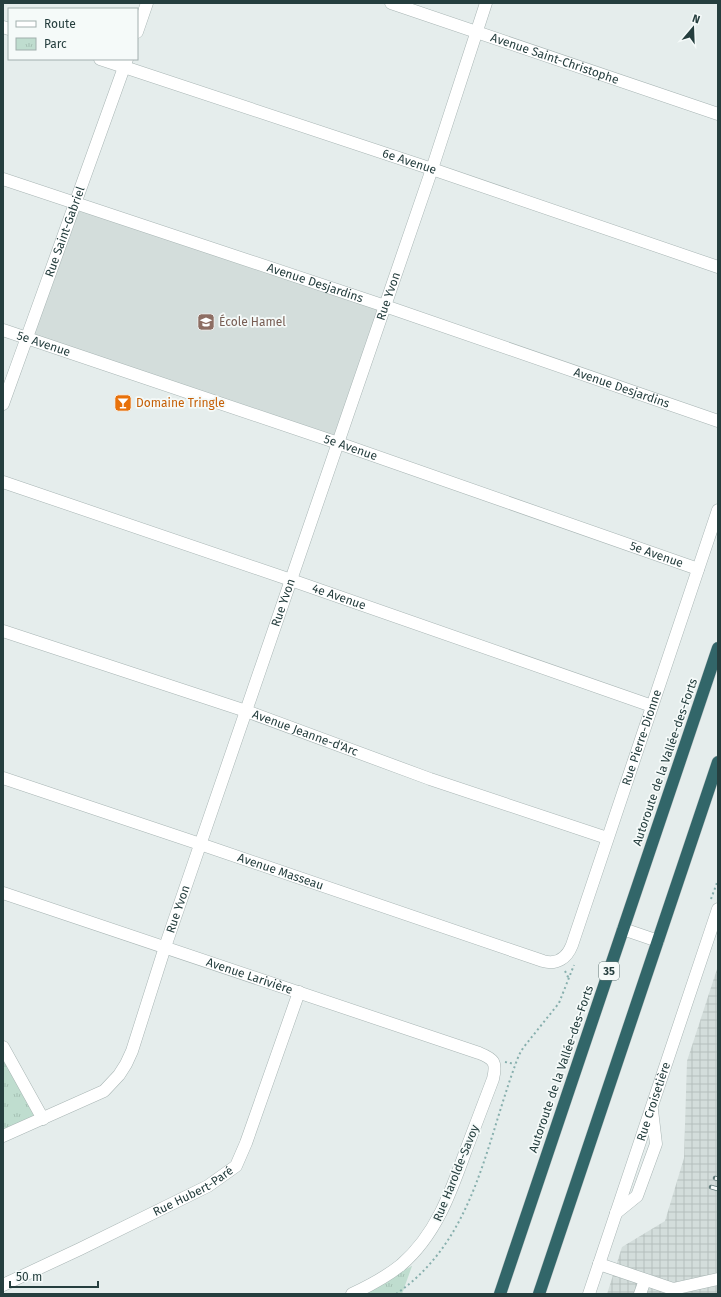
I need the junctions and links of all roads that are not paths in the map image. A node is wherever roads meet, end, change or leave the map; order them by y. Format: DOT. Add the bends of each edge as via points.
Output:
graph roads {
  1 [pos="147,3"];
  2 [pos="391,3"];
  3 [pos="486,3"];
  4 [pos="138,29"];
  5 [pos="476,32"];
  6 [pos="106,60"];
  7 [pos="126,63"];
  8 [pos="718,114"];
  9 [pos="432,169"];
  10 [pos="3,179"];
  11 [pos="76,203"];
  12 [pos="718,267"];
  13 [pos="385,306"];
  14 [pos="3,330"];
  15 [pos="27,338"];
  16 [pos="3,404"];
  17 [pos="718,421"];
  18 [pos="338,444"];
  19 [pos="3,482"];
  20 [pos="718,510"];
  21 [pos="698,569"];
  22 [pos="291,580"];
  23 [pos="3,631"];
  24 [pos="718,648"];
  25 [pos="652,706"];
  26 [pos="246,711"];
  27 [pos="718,762"];
  28 [pos="3,778"];
  29 [pos="607,838"];
  30 [pos="200,844"];
  31 [pos="3,892"];
  32 [pos="718,909"];
  33 [pos="623,929"];
  34 [pos="658,941"];
  35 [pos="165,947"];
  36 [pos="561,966"];
  37 [pos="299,992"];
  38 [pos="3,1047"];
  39 [pos="494,1063"];
  40 [pos="43,1119"];
  41 [pos="3,1136"];
  42 [pos="599,1264"];
  43 [pos="645,1280"];
  44 [pos="718,1280"];
  45 [pos="3,1285"];
  46 [pos="352,1294"];
  47 [pos="500,1294"];
  48 [pos="539,1294"];
  49 [pos="589,1294"];
  50 [pos="640,1294"];
  1 -- 4 [label="street"];
  2 -- 5 [label="street, Avenue Saint-Christophe"];
  3 -- 5 [label="street, Rue Yvon"];
  5 -- 8 [label="street, Avenue Saint-Christophe"];
  5 -- 9 [label="street, Rue Yvon"];
  6 -- 7 [label="street, 6e Avenue"];
  7 -- 9 [label="street, 6e Avenue"];
  7 -- 11 [label="street, Rue Saint-Gabriel"];
  9 -- 12 [label="street, 6e Avenue"];
  9 -- 13 [label="street, Rue Yvon"];
  10 -- 11 [label="street, Avenue Desjardins"];
  11 -- 13 [label="street, Avenue Desjardins"];
  11 -- 15 [label="street, Rue Saint-Gabriel"];
  13 -- 17 [label="street, Avenue Desjardins"];
  13 -- 18 [label="street, Rue Yvon"];
  14 -- 15 [label="street, 5e Avenue"];
  15 -- 16 [label="street, Rue Saint-Gabriel"];
  15 -- 18 [label="street, 5e Avenue"];
  18 -- 21 [label="street, 5e Avenue"];
  18 -- 22 [label="street, Rue Yvon"];
  19 -- 22 [label="street, 4e Avenue"];
  20 -- 21 [label="street, Rue Pierre-Dionne"];
  21 -- 25 [label="street, Rue Pierre-Dionne"];
  22 -- 25 [label="street, 4e Avenue"];
  22 -- 26 [label="street, Rue Yvon"];
  23 -- 26 [label="street, Avenue Jeanne-d'Arc"];
  24 -- 33 [label="highway, Autoroute de la Vallée-des-Forts / 35"];
  25 -- 29 [label="street, Rue Pierre-Dionne"];
  26 -- 29 [label="street, Avenue Jeanne-d'Arc" via="430,779"];
  26 -- 30 [label="street, Rue Yvon"];
  27 -- 34 [label="highway"];
  28 -- 30 [label="street, Avenue Masseau"];
  29 -- 36 [label="street, Rue Pierre-Dionne" via="569,951"];
  30 -- 35 [label="street, Rue Yvon"];
  30 -- 36 [label="street, Avenue Masseau"];
  31 -- 35 [label="street, Avenue Larivière"];
  32 -- 42 [label="street, Rue Croisetière"];
  33 -- 34 [label="street"];
  33 -- 47 [label="highway, Autoroute de la Vallée-des-Forts / 35"];
  34 -- 48 [label="highway"];
  35 -- 37 [label="street, Avenue Larivière"];
  35 -- 40 [label="street, Rue Yvon" via="132,1051 120,1076 104,1091"];
  37 -- 39 [label="street, Avenue Larivière" via="479,1053 489,1057"];
  37 -- 45 [label="street, Rue Hubert-Paré" via="236,1166 208,1186"];
  38 -- 40 [label="street"];
  39 -- 46 [label="street, Rue Harolde-Savoy" via="492,1079 461,1164 433,1228 394,1271"];
  40 -- 41 [label="street, Rue Yvon"];
  42 -- 43 [label="street"];
  42 -- 49 [label="street, Rue Croisetière"];
  43 -- 44 [label="street" via="673,1289"];
  43 -- 50 [label="street"];
}
